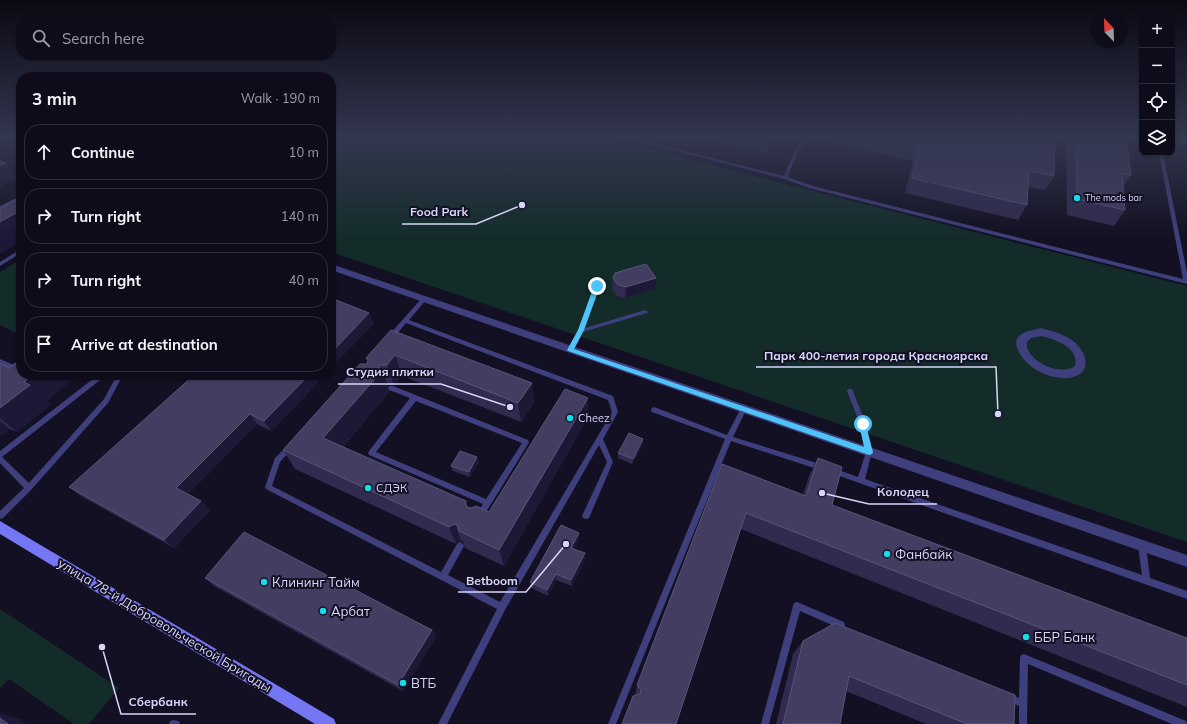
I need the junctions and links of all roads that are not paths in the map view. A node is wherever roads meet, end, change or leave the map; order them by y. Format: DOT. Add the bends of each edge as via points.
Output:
graph roads {
  1 [pos="757,171"];
  2 [pos="788,171"];
  3 [pos="1164,171"];
  4 [pos="786,178"];
  5 [pos="16,200"];
  6 [pos="0,208"];
  7 [pos="16,253"];
  8 [pos="0,264"];
  9 [pos="336,269"];
  10 [pos="1186,281"];
  11 [pos="597,286"];
  12 [pos="424,299"];
  13 [pos="645,312"];
  14 [pos="406,321"];
  15 [pos="581,330"];
  16 [pos="1060,337"];
  17 [pos="387,342"];
  18 [pos="570,350"];
  19 [pos="0,361"];
  20 [pos="16,369"];
  21 [pos="96,380"];
  22 [pos="117,380"];
  23 [pos="391,388"];
  24 [pos="850,391"];
  25 [pos="414,398"];
  26 [pos="654,410"];
  27 [pos="743,410"];
  28 [pos="729,438"];
  29 [pos="600,439"];
  30 [pos="293,443"];
  31 [pos="869,452"];
  32 [pos="0,455"];
  33 [pos="0,459"];
  34 [pos="861,480"];
  35 [pos="29,488"];
  36 [pos="488,503"];
  37 [pos="0,516"];
  38 [pos="586,516"];
  39 [pos="476,521"];
  40 [pos="0,527"];
  41 [pos="460,546"];
  42 [pos="1142,546"];
  43 [pos="1187,561"];
  44 [pos="443,576"];
  45 [pos="1146,581"];
  46 [pos="1187,595"];
  47 [pos="502,607"];
  48 [pos="848,628"];
  49 [pos="1001,695"];
  50 [pos="624,696"];
  51 [pos="633,701"];
  52 [pos="1023,704"];
  53 [pos="329,724"];
  54 [pos="442,724"];
  55 [pos="612,724"];
  56 [pos="765,724"];
  57 [pos="1023,724"];
  58 [pos="1183,724"];
  1 -- 4 [label="lane"];
  2 -- 4 [label="lane"];
  3 -- 10 [label="lane"];
  4 -- 10 [label="lane" via="811,187"];
  5 -- 6 [label="lane"];
  7 -- 8 [label="lane"];
  9 -- 12 [label="street"];
  11 -- 15 [label="lane"];
  12 -- 14 [label="lane"];
  12 -- 18 [label="street"];
  13 -- 15 [label="lane"];
  14 -- 17 [label="lane"];
  14 -- 29 [label="lane" via="611,398 615,412"];
  15 -- 18 [label="lane"];
  16 -- 16 [label="street" via="1032,333 1022,340 1023,353 1047,371 1058,374 1076,372 1081,368 1080,355 1076,348"];
  18 -- 27 [label="street"];
  19 -- 20 [label="lane"];
  21 -- 32 [label="lane"];
  22 -- 35 [label="lane" via="106,401"];
  23 -- 25 [label="lane"];
  24 -- 31 [label="lane" via="863,424"];
  25 -- 36 [label="lane" via="526,442"];
  25 -- 36 [label="lane" via="371,453"];
  26 -- 28 [label="lane"];
  27 -- 28 [label="lane"];
  27 -- 31 [label="street"];
  28 -- 34 [label="lane"];
  28 -- 50 [label="lane"];
  29 -- 38 [label="lane" via="610,462"];
  29 -- 47 [label="lane"];
  30 -- 44 [label="lane" via="277,460 268,487"];
  31 -- 34 [label="lane"];
  31 -- 42 [label="street"];
  33 -- 35 [label="lane"];
  34 -- 45 [label="lane"];
  35 -- 37 [label="lane"];
  36 -- 39 [label="lane"];
  40 -- 53 [label="street, улица 78-й Добровольческой Бригады"];
  41 -- 44 [label="lane"];
  42 -- 43 [label="street"];
  42 -- 45 [label="lane"];
  44 -- 47 [label="lane"];
  45 -- 46 [label="lane"];
  47 -- 54 [label="lane"];
  48 -- 56 [label="lane" via="797,606"];
  49 -- 52 [label="lane"];
  50 -- 51 [label="lane"];
  50 -- 55 [label="lane"];
  52 -- 57 [label="lane"];
  52 -- 58 [label="lane" via="1024,658"];
}
